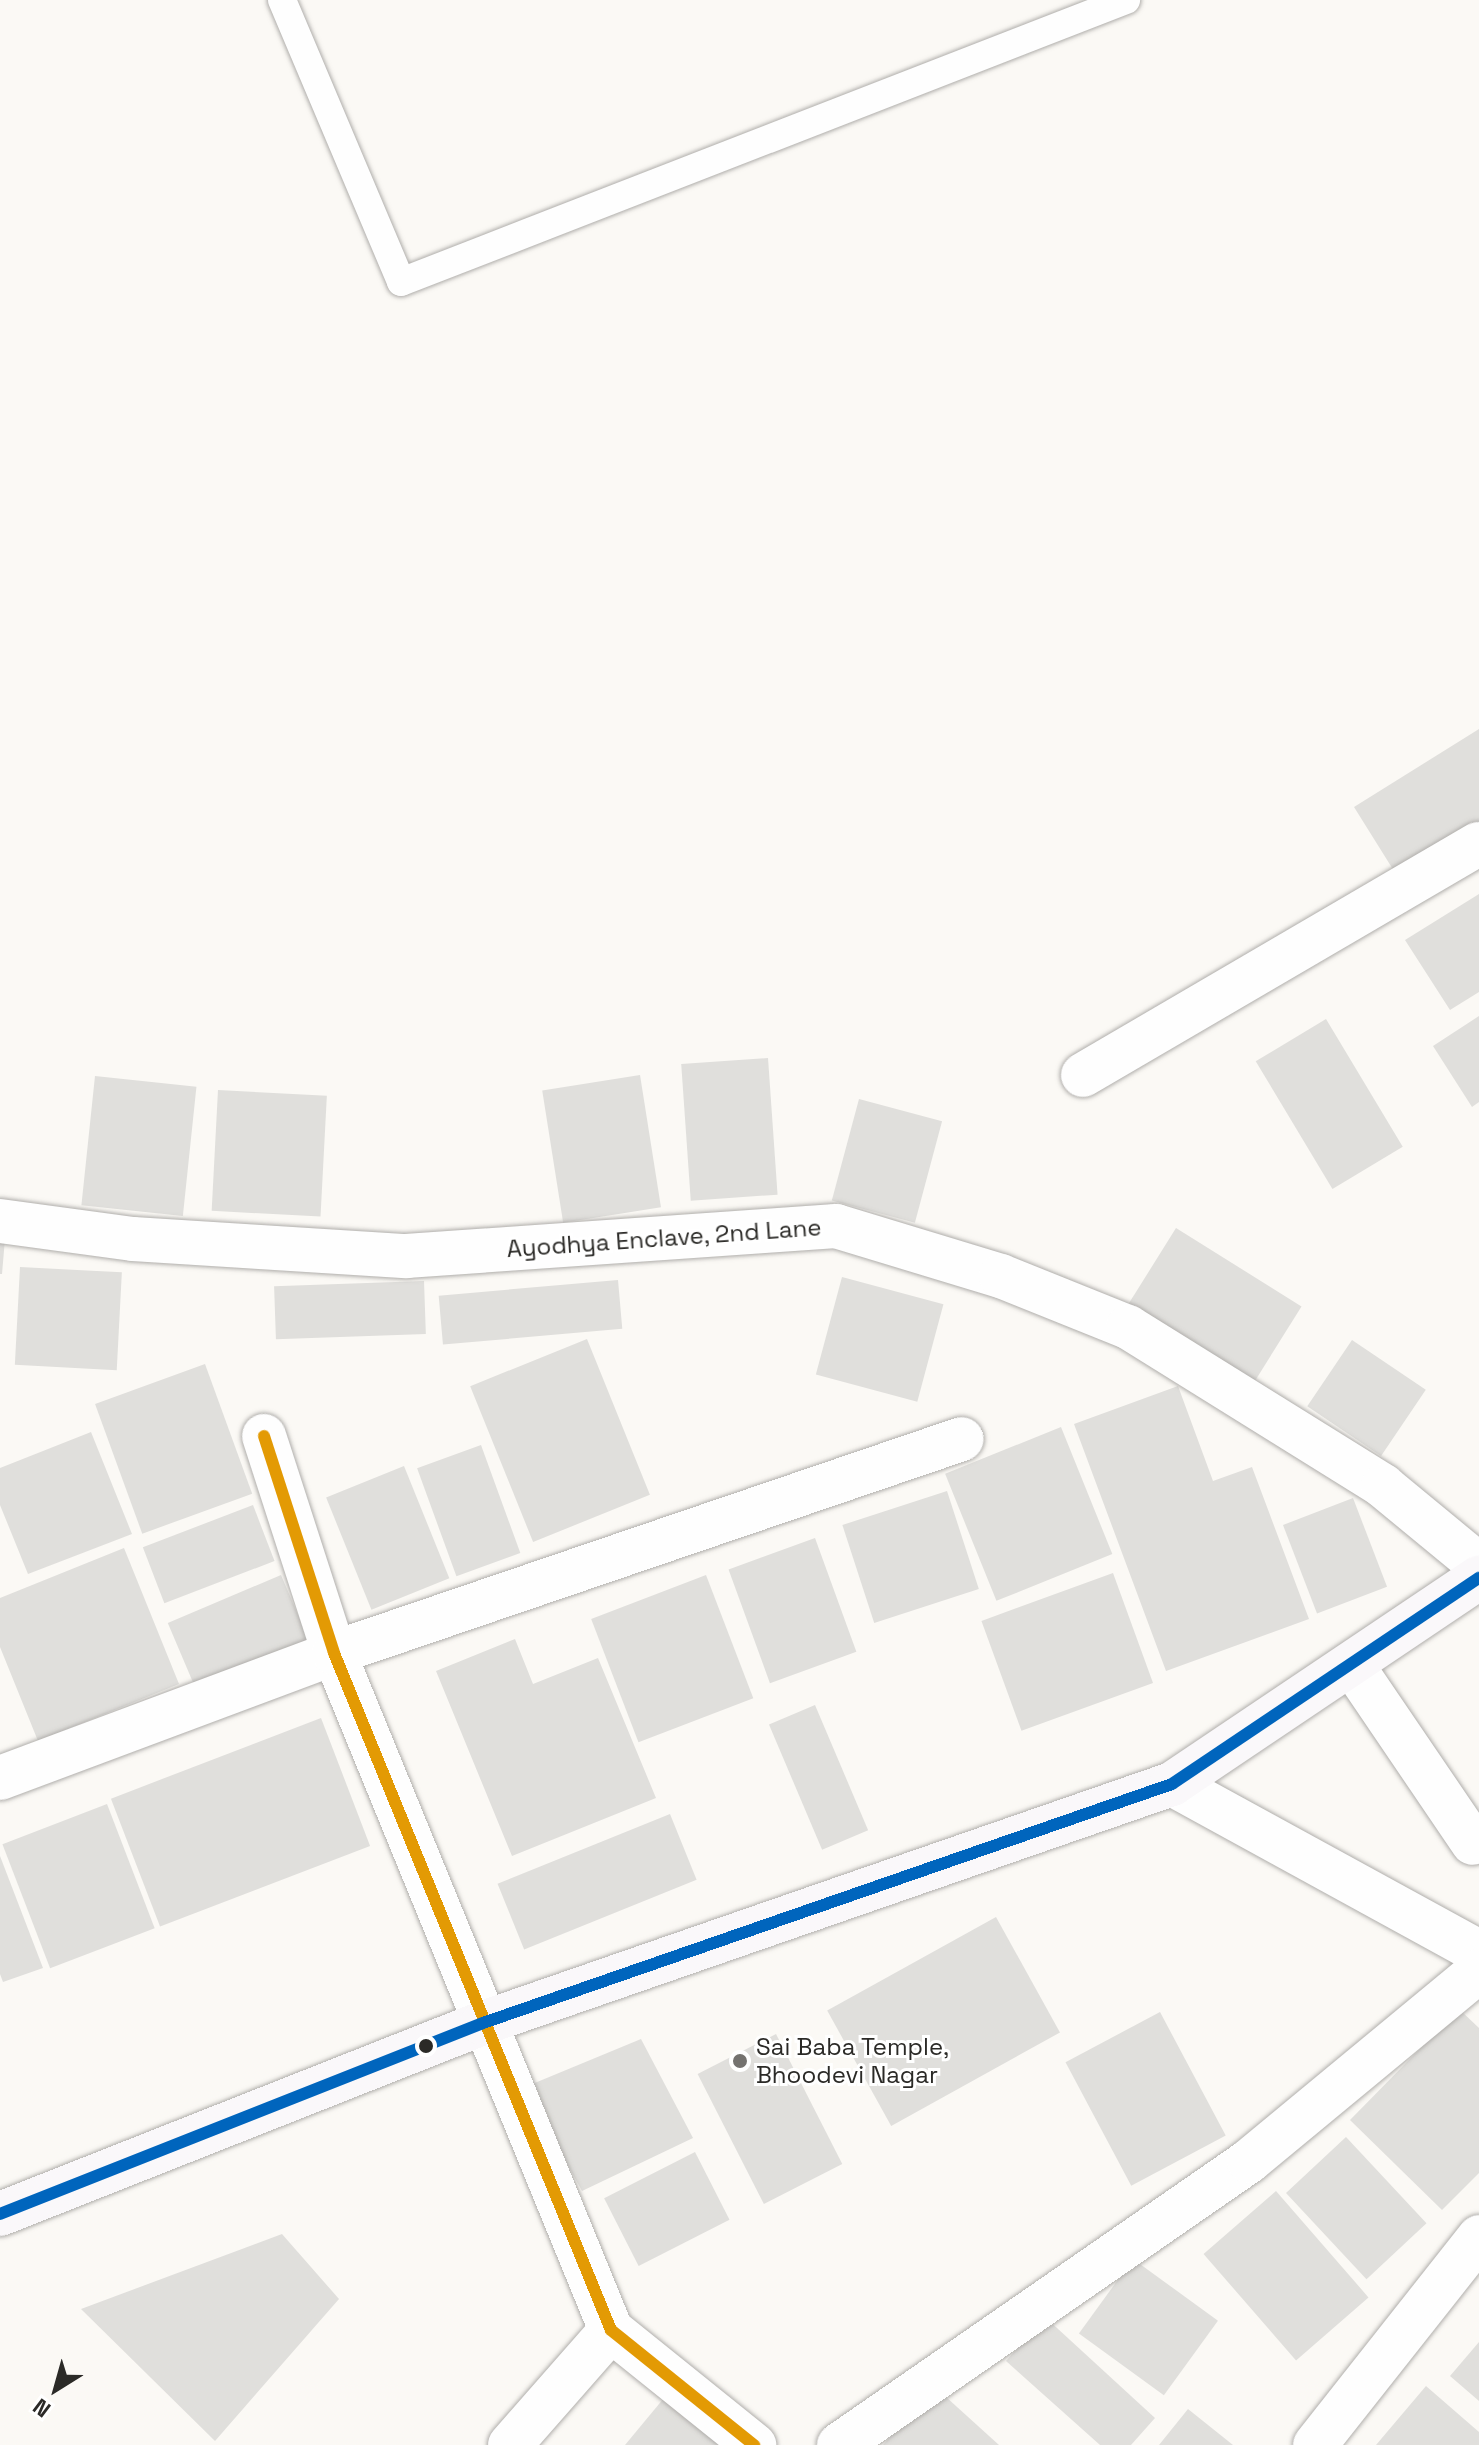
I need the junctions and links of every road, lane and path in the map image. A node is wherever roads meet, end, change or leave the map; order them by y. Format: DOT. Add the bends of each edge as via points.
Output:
graph roads {
  1 [pos="282,0"];
  2 [pos="1126,0"];
  3 [pos="1479,844"];
  4 [pos="1083,1075"];
  5 [pos="0,1221"];
  6 [pos="264,1436"];
  7 [pos="962,1439"];
  8 [pos="1479,1565"];
  9 [pos="1479,1578"];
  10 [pos="334,1653"];
  11 [pos="1352,1665"];
  12 [pos="1,1775"];
  13 [pos="1172,1784"];
  14 [pos="1473,1843"];
  15 [pos="1479,1952"];
  16 [pos="1479,1971"];
  17 [pos="483,2023"];
  18 [pos="0,2214"];
  19 [pos="1479,2237"];
  20 [pos="611,2330"];
  21 [pos="510,2445"];
  22 [pos="754,2445"];
  23 [pos="839,2445"];
  24 [pos="1315,2445"];
  1 -- 2 [label="lane" via="401,282"];
  3 -- 4 [label="street"];
  5 -- 8 [label="street, Ayodhya Enclave, 2nd Lane" via="133,1239 406,1256 836,1226 1001,1276 1128,1327 1383,1486"];
  6 -- 10 [label="street"];
  7 -- 10 [label="street"];
  9 -- 11 [label="street"];
  10 -- 12 [label="street"];
  10 -- 17 [label="street"];
  11 -- 13 [label="street"];
  11 -- 14 [label="street"];
  13 -- 15 [label="street"];
  13 -- 17 [label="street"];
  16 -- 23 [label="street" via="1249,2161"];
  17 -- 18 [label="street"];
  17 -- 20 [label="street"];
  19 -- 24 [label="street"];
  20 -- 21 [label="street"];
  20 -- 22 [label="street"];
}
